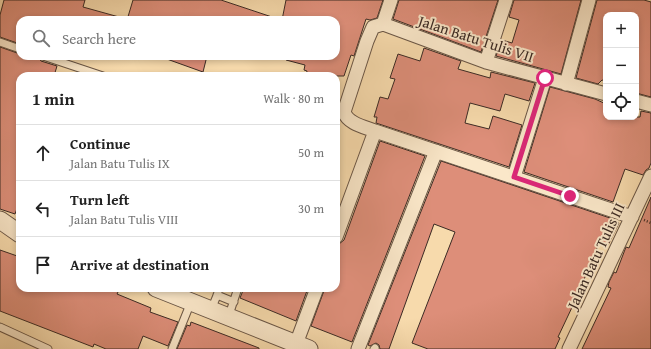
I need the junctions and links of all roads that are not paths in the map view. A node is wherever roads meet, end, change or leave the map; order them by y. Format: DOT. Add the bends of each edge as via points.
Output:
graph roads {
  1 [pos="391,0"];
  2 [pos="506,0"];
  3 [pos="589,0"];
  4 [pos="383,24"];
  5 [pos="0,42"];
  6 [pos="16,47"];
  7 [pos="55,60"];
  8 [pos="486,62"];
  9 [pos="91,72"];
  10 [pos="545,78"];
  11 [pos="566,84"];
  12 [pos="603,93"];
  13 [pos="639,102"];
  14 [pos="651,105"];
  15 [pos="375,131"];
  16 [pos="436,151"];
  17 [pos="651,176"];
  18 [pos="514,177"];
  19 [pos="632,216"];
  20 [pos="0,220"];
  21 [pos="340,226"];
  22 [pos="16,232"];
  23 [pos="0,234"];
  24 [pos="16,235"];
  25 [pos="166,292"];
  26 [pos="237,292"];
  27 [pos="315,292"];
  28 [pos="215,298"];
  29 [pos="191,302"];
  30 [pos="231,310"];
  31 [pos="0,327"];
  32 [pos="292,345"];
  33 [pos="48,349"];
  34 [pos="172,349"];
  35 [pos="358,349"];
  36 [pos="569,349"];
  1 -- 4 [label="street"];
  2 -- 8 [label="street"];
  3 -- 11 [label="street"];
  4 -- 8 [label="street, Jalan Batu Tulis VII"];
  4 -- 15 [label="street" via="373,27 344,112 352,122"];
  5 -- 6 [label="lane"];
  7 -- 9 [label="lane"];
  8 -- 10 [label="street, Jalan Batu Tulis VII"];
  10 -- 11 [label="street, Jalan Batu Tulis VII"];
  10 -- 18 [label="street"];
  11 -- 12 [label="street, Jalan Batu Tulis VII"];
  13 -- 14 [label="street"];
  15 -- 16 [label="street"];
  15 -- 21 [label="street"];
  16 -- 18 [label="street"];
  16 -- 35 [label="street"];
  17 -- 19 [label="street, Jalan Batu Tulis III"];
  18 -- 19 [label="street"];
  19 -- 36 [label="street, Jalan Batu Tulis III"];
  20 -- 22 [label="street"];
  23 -- 24 [label="street"];
  25 -- 29 [label="street"];
  26 -- 30 [label="lane"];
  27 -- 32 [label="street"];
  28 -- 29 [label="street"];
  28 -- 30 [label="street"];
  29 -- 34 [label="lane"];
  30 -- 32 [label="street"];
  31 -- 33 [label="lane"];
}
